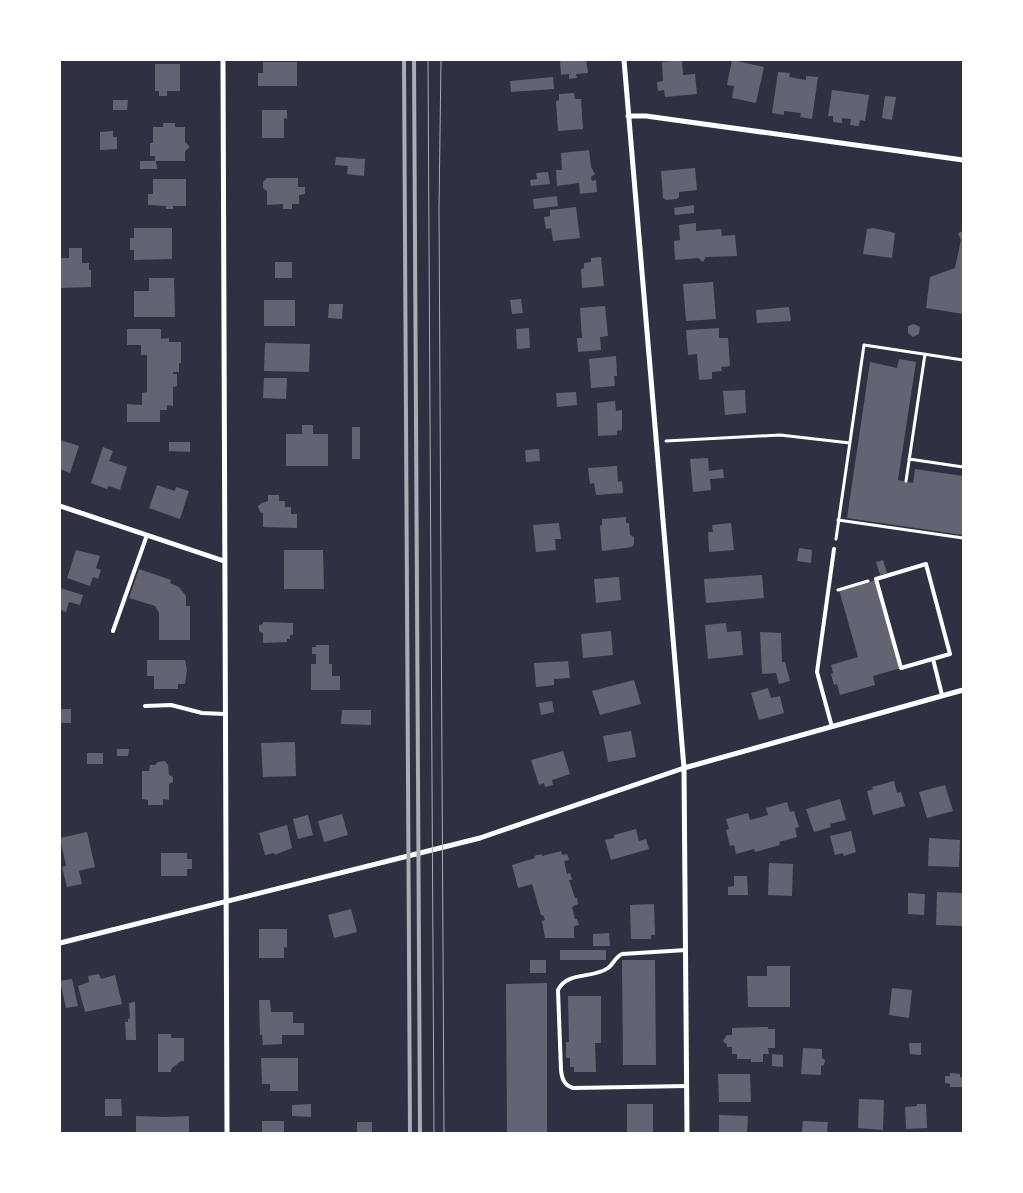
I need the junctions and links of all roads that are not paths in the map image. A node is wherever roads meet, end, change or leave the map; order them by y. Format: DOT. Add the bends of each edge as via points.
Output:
graph roads {
  1 [pos="223,60"];
  2 [pos="624,60"];
  3 [pos="628,116"];
  4 [pos="963,160"];
  5 [pos="60,506"];
  6 [pos="148,536"];
  7 [pos="834,549"];
  8 [pos="224,562"];
  9 [pos="113,631"];
  10 [pos="932,659"];
  11 [pos="963,690"];
  12 [pos="942,695"];
  13 [pos="145,706"];
  14 [pos="225,714"];
  15 [pos="832,726"];
  16 [pos="684,768"];
  17 [pos="226,902"];
  18 [pos="60,943"];
  19 [pos="686,950"];
  20 [pos="687,1086"];
  21 [pos="227,1133"];
  22 [pos="687,1133"];
  1 -- 8 [label="street"];
  2 -- 3 [label="street"];
  3 -- 4 [label="street"];
  3 -- 16 [label="street"];
  5 -- 6 [label="street"];
  6 -- 8 [label="street"];
  6 -- 9 [label="lane"];
  7 -- 15 [label="lane" via="817,672"];
  8 -- 14 [label="street"];
  10 -- 10 [label="lane" via="950,654 926,564 876,579 901,668"];
  10 -- 12 [label="lane"];
  11 -- 12 [label="street"];
  12 -- 15 [label="street"];
  13 -- 14 [label="lane" via="171,705 202,714"];
  14 -- 17 [label="street"];
  15 -- 16 [label="street"];
  16 -- 17 [label="street" via="480,838"];
  16 -- 19 [label="street"];
  17 -- 18 [label="street"];
  17 -- 21 [label="street"];
  19 -- 20 [label="street"];
  19 -- 20 [label="lane" via="622,954 606,970 566,980 558,990 561,1070 568,1086"];
  20 -- 22 [label="street"];
}
